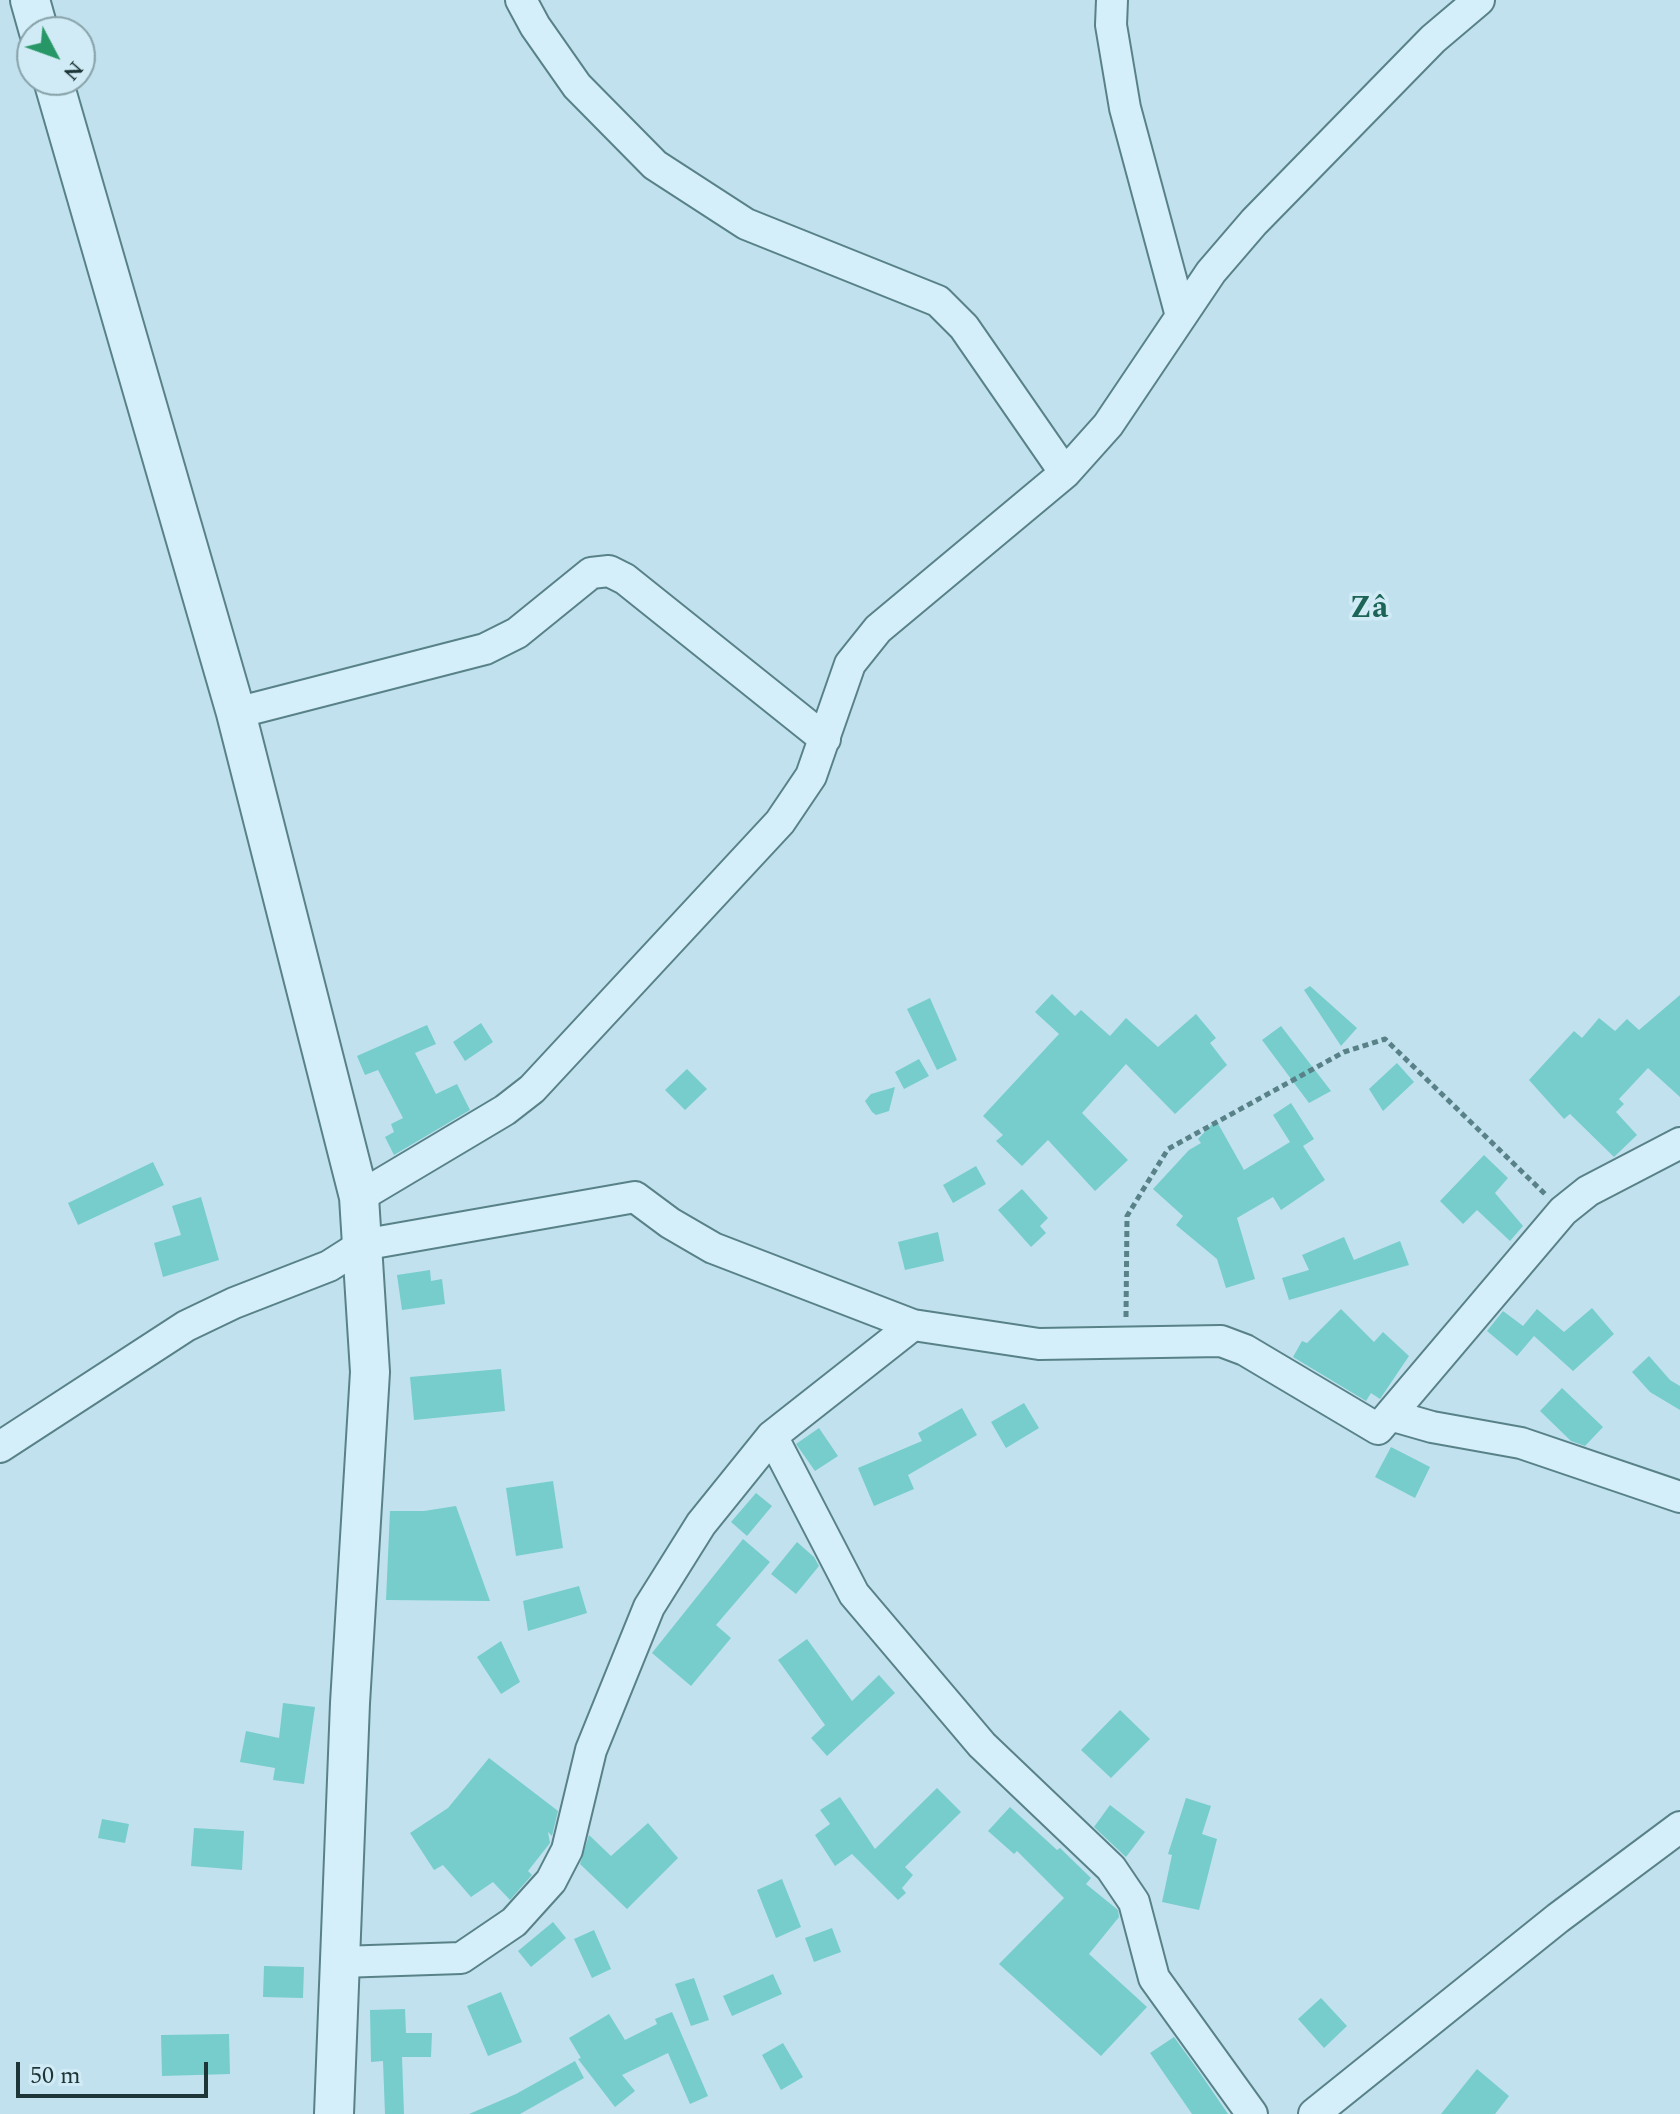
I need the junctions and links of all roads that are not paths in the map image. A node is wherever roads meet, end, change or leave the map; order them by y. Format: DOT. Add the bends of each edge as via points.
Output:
graph roads {
  1 [pos="521,0"];
  2 [pos="1112,0"];
  3 [pos="1479,0"];
  4 [pos="58,96"];
  5 [pos="1181,316"];
  6 [pos="1065,473"];
  7 [pos="236,713"];
  8 [pos="825,739"];
  9 [pos="1680,1143"];
  10 [pos="359,1197"];
  11 [pos="362,1245"];
  12 [pos="913,1325"];
  13 [pos="1390,1415"];
  14 [pos="772,1436"];
  15 [pos="0,1447"];
  16 [pos="1680,1497"];
  17 [pos="1680,1827"];
  18 [pos="340,1962"];
  19 [pos="334,2114"];
  20 [pos="1252,2114"];
  21 [pos="1314,2114"];
  1 -- 6 [label="street" via="577,86 655,165 746,224 938,301 964,327"];
  2 -- 5 [label="street" via="1125,108"];
  3 -- 5 [label="street" via="1433,39 1254,222"];
  4 -- 7 [label="street"];
  5 -- 6 [label="street" via="1108,425"];
  6 -- 8 [label="street" via="878,629 850,664"];
  7 -- 8 [label="street" via="485,649 517,633 591,573 609,571"];
  7 -- 10 [label="street"];
  8 -- 10 [label="street" via="811,776 780,822 532,1089"];
  9 -- 13 [label="street" via="1588,1191 1563,1211"];
  10 -- 11 [label="street"];
  11 -- 12 [label="street" via="635,1197 713,1248"];
  11 -- 15 [label="street" via="329,1266 186,1326"];
  11 -- 18 [label="street" via="370,1372"];
  12 -- 13 [label="street" via="1039,1344 1221,1341 1378,1429"];
  12 -- 14 [label="street"];
  13 -- 16 [label="street" via="1521,1443"];
  14 -- 18 [label="street" via="701,1524 649,1607 591,1750 567,1850 551,1881 514,1922 461,1958"];
  14 -- 20 [label="street" via="854,1594 982,1745 1111,1868 1134,1902 1154,1978"];
  17 -- 21 [label="street"];
  18 -- 19 [label="street"];
}
